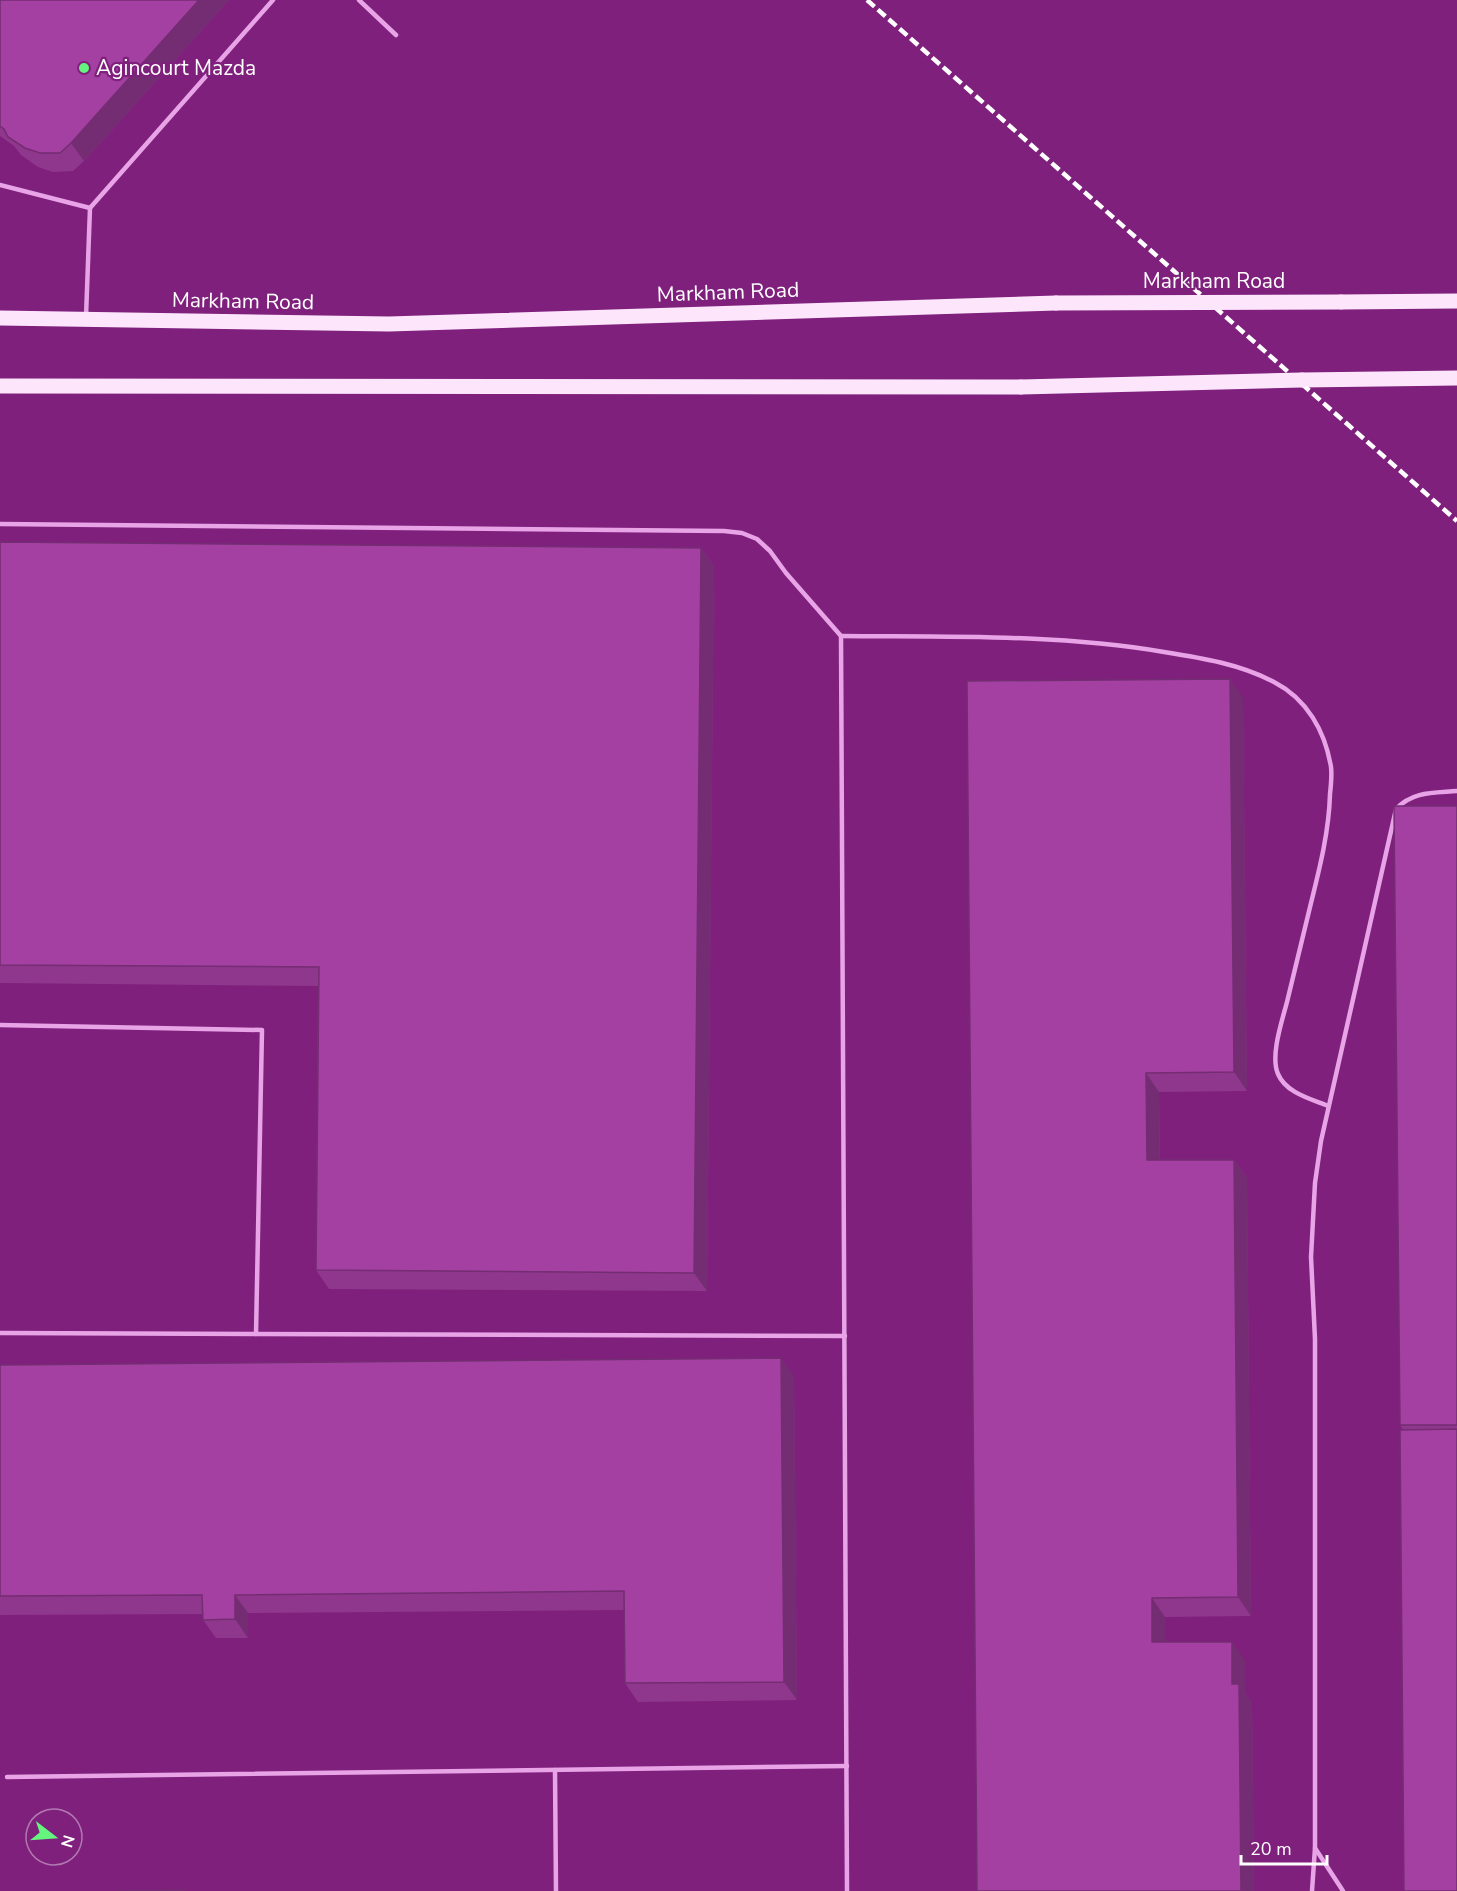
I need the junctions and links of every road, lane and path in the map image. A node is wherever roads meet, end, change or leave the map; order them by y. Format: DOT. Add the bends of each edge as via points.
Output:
graph roads {
  1 [pos="273,0"];
  2 [pos="359,0"];
  3 [pos="396,35"];
  4 [pos="0,185"];
  5 [pos="90,208"];
  6 [pos="1457,301"];
  7 [pos="0,318"];
  8 [pos="86,319"];
  9 [pos="1457,378"];
  10 [pos="0,386"];
  11 [pos="0,524"];
  12 [pos="841,636"];
  13 [pos="1457,791"];
  14 [pos="0,1025"];
  15 [pos="1328,1106"];
  16 [pos="0,1333"];
  17 [pos="256,1334"];
  18 [pos="845,1336"];
  19 [pos="847,1766"];
  20 [pos="555,1770"];
  21 [pos="7,1777"];
  22 [pos="1315,1848"];
  23 [pos="556,1891"];
  24 [pos="848,1891"];
  25 [pos="1312,1891"];
  26 [pos="1343,1891"];
  1 -- 5 [label="lane"];
  2 -- 3 [label="lane"];
  4 -- 5 [label="lane"];
  5 -- 8 [label="lane"];
  6 -- 8 [label="main road, Markham Road, bridge" via="1056,303 389,324"];
  7 -- 8 [label="main road, Markham Road"];
  9 -- 10 [label="main road, bridge" via="1021,387"];
  11 -- 12 [label="lane" via="742,533 757,539 770,551"];
  12 -- 15 [label="lane" via="1056,639 1129,646 1251,671 1301,700 1320,729 1331,768 1330,810 1323,856 1275,1056 1278,1074 1285,1084"];
  12 -- 18 [label="lane"];
  13 -- 15 [label="lane" via="1417,795 1396,809"];
  14 -- 17 [label="lane" via="262,1030"];
  15 -- 22 [label="lane" via="1315,1183 1311,1257 1315,1339"];
  16 -- 17 [label="lane"];
  17 -- 18 [label="lane"];
  18 -- 19 [label="lane"];
  19 -- 20 [label="lane"];
  19 -- 24 [label="lane"];
  20 -- 21 [label="lane"];
  20 -- 23 [label="lane"];
  22 -- 25 [label="lane"];
  22 -- 26 [label="lane"];
}
